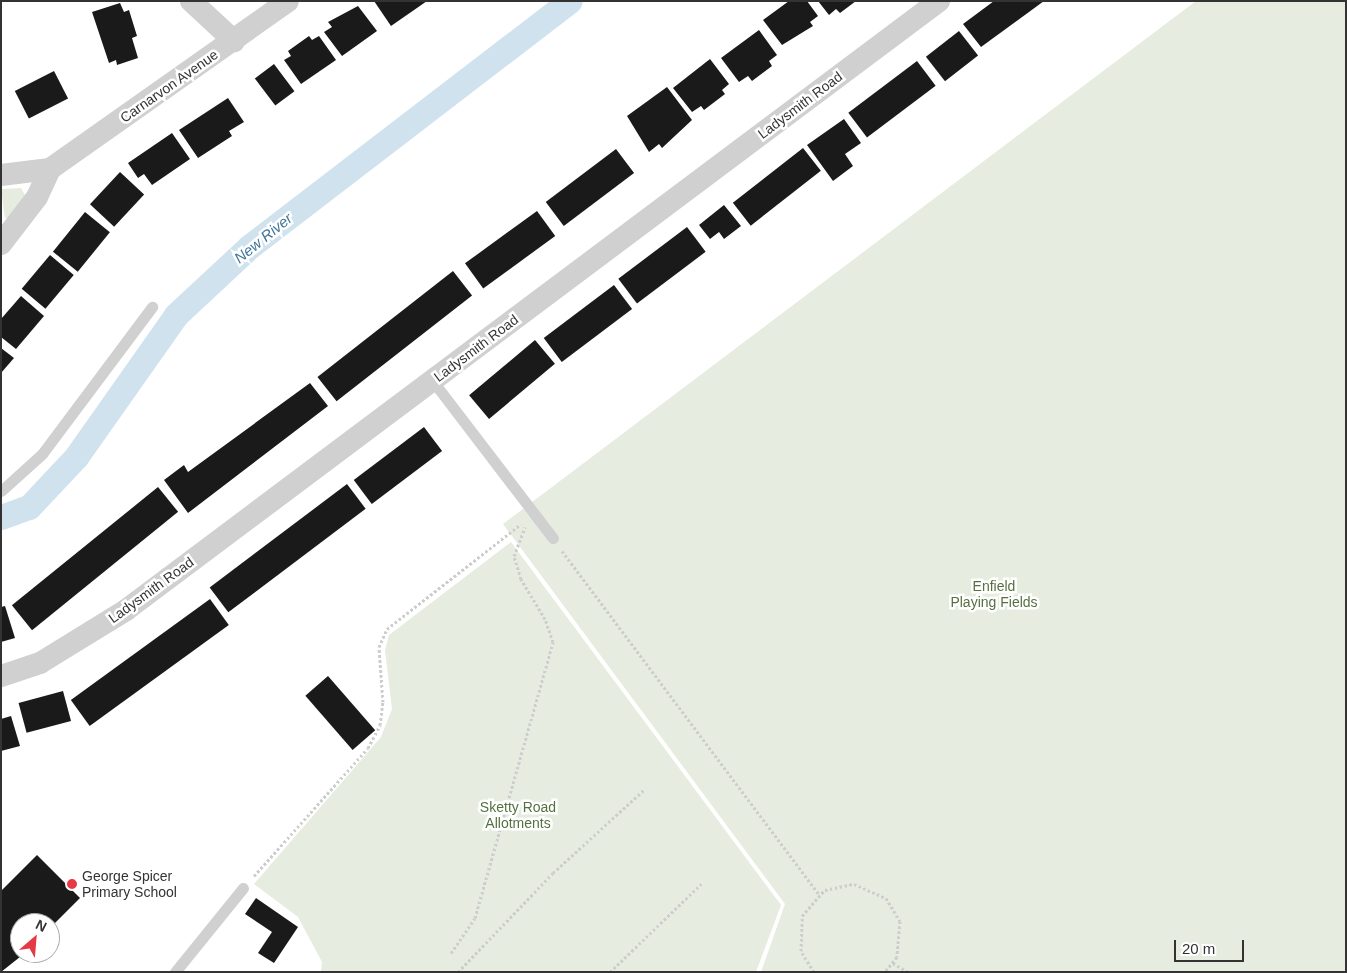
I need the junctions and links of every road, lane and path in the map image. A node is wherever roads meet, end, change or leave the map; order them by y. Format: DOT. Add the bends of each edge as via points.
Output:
graph roads {
  1 [pos="191,1"];
  2 [pos="288,1"];
  3 [pos="939,1"];
  4 [pos="234,41"];
  5 [pos="50,169"];
  6 [pos="1,175"];
  7 [pos="2,240"];
  8 [pos="152,307"];
  9 [pos="432,380"];
  10 [pos="1,491"];
  11 [pos="533,514"];
  12 [pos="553,538"];
  13 [pos="1,676"];
  14 [pos="645,789"];
  15 [pos="701,884"];
  16 [pos="244,888"];
  17 [pos="819,894"];
  18 [pos="451,953"];
  19 [pos="893,963"];
  20 [pos="813,971"];
  21 [pos="175,972"];
  22 [pos="458,972"];
  23 [pos="610,972"];
  24 [pos="885,972"];
  25 [pos="908,972"];
  1 -- 4 [label="street"];
  2 -- 4 [label="street, Carnarvon Avenue"];
  3 -- 9 [label="street, Ladysmith Road"];
  4 -- 5 [label="street, Carnarvon Avenue"];
  5 -- 6 [label="street"];
  5 -- 7 [label="street" via="37,197"];
  8 -- 10 [label="lane" via="42,454"];
  9 -- 11 [label="lane"];
  9 -- 13 [label="street, Ladysmith Road" via="126,610 40,663"];
  11 -- 12 [label="lane"];
  11 -- 16 [label="path" via="387,629 379,647 383,702 380,725 368,748"];
  11 -- 18 [label="path" via="520,533 514,556 521,579 545,619 553,642 475,918"];
  12 -- 17 [label="path"];
  14 -- 22 [label="path" via="553,873"];
  15 -- 23 [label="path"];
  16 -- 21 [label="lane"];
  17 -- 19 [label="path" via="836,885 854,884 886,898 900,921 901,939"];
  17 -- 20 [label="path" via="802,916 798,934 801,951"];
  19 -- 24 [label="path"];
  19 -- 25 [label="path"];
}
